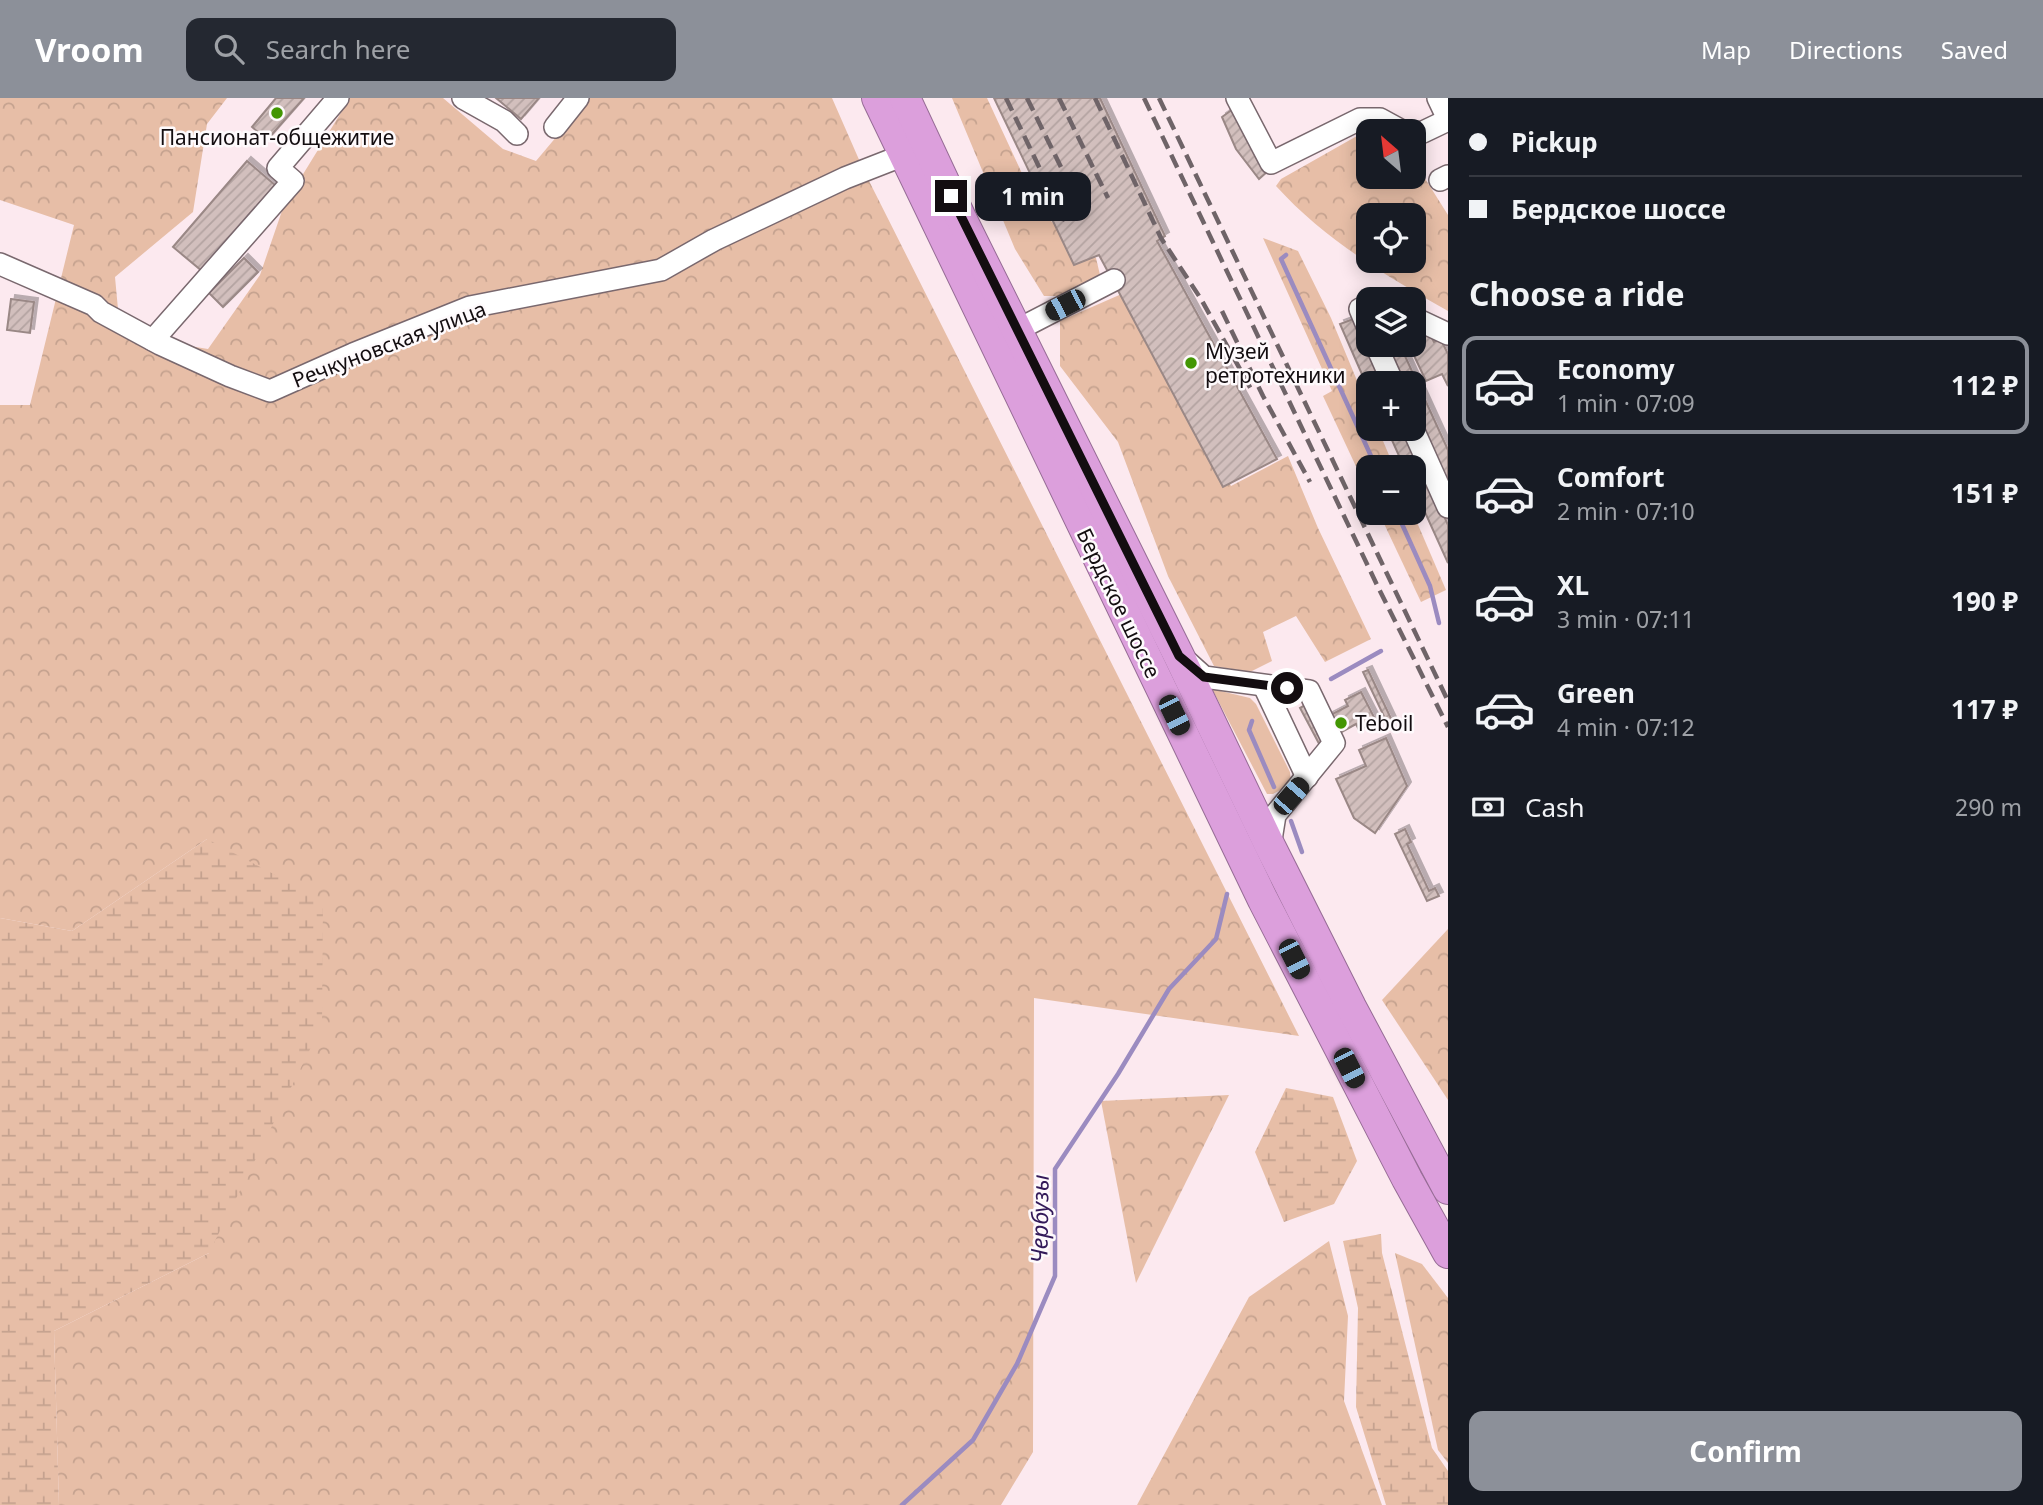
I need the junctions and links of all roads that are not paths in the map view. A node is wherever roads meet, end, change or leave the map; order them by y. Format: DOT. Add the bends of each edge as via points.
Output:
graph roads {
  1 [pos="338,98"];
  2 [pos="463,98"];
  3 [pos="578,98"];
  4 [pos="877,98"];
  5 [pos="905,98"];
  6 [pos="1237,98"];
  7 [pos="1438,98"];
  8 [pos="1448,119"];
  9 [pos="1356,121"];
  10 [pos="555,127"];
  11 [pos="1426,130"];
  12 [pos="517,134"];
  13 [pos="905,155"];
  14 [pos="0,264"];
  15 [pos="1114,280"];
  16 [pos="1426,324"];
  17 [pos="1017,330"];
  18 [pos="1448,334"];
  19 [pos="153,340"];
  20 [pos="1418,441"];
  21 [pos="1448,507"];
  22 [pos="1179,656"];
  23 [pos="1264,686"];
  24 [pos="1307,777"];
  25 [pos="1270,846"];
  26 [pos="1317,972"];
  27 [pos="1448,1189"];
  28 [pos="1448,1253"];
  1 -- 19 [label="street" via="278,168 293,180"];
  2 -- 12 [label="street" via="504,121"];
  3 -- 10 [label="street"];
  4 -- 13 [label="highway, Бердское шоссе"];
  5 -- 17 [label="highway, Бердское шоссе"];
  6 -- 9 [label="street" via="1271,163"];
  7 -- 8 [label="street"];
  8 -- 11 [label="street"];
  13 -- 19 [label="street, Речкуновская улица" via="845,178 661,270 470,307 270,391"];
  13 -- 26 [label="highway, Бердское шоссе" via="1145,656"];
  14 -- 19 [label="street, Речкуновская улица" via="94,305"];
  15 -- 17 [label="street"];
  16 -- 18 [label="street"];
  17 -- 22 [label="highway, Бердское шоссе"];
  20 -- 21 [label="street"];
  22 -- 23 [label="street" via="1204,677"];
  22 -- 25 [label="highway, Бердское шоссе"];
  23 -- 24 [label="street"];
  23 -- 24 [label="street" via="1309,691 1334,743"];
  24 -- 25 [label="street" via="1275,815"];
  25 -- 26 [label="highway, Бердское шоссе"];
  26 -- 27 [label="highway, Бердское шоссе"];
  26 -- 28 [label="highway, Бердское шоссе" via="1407,1179"];
}
